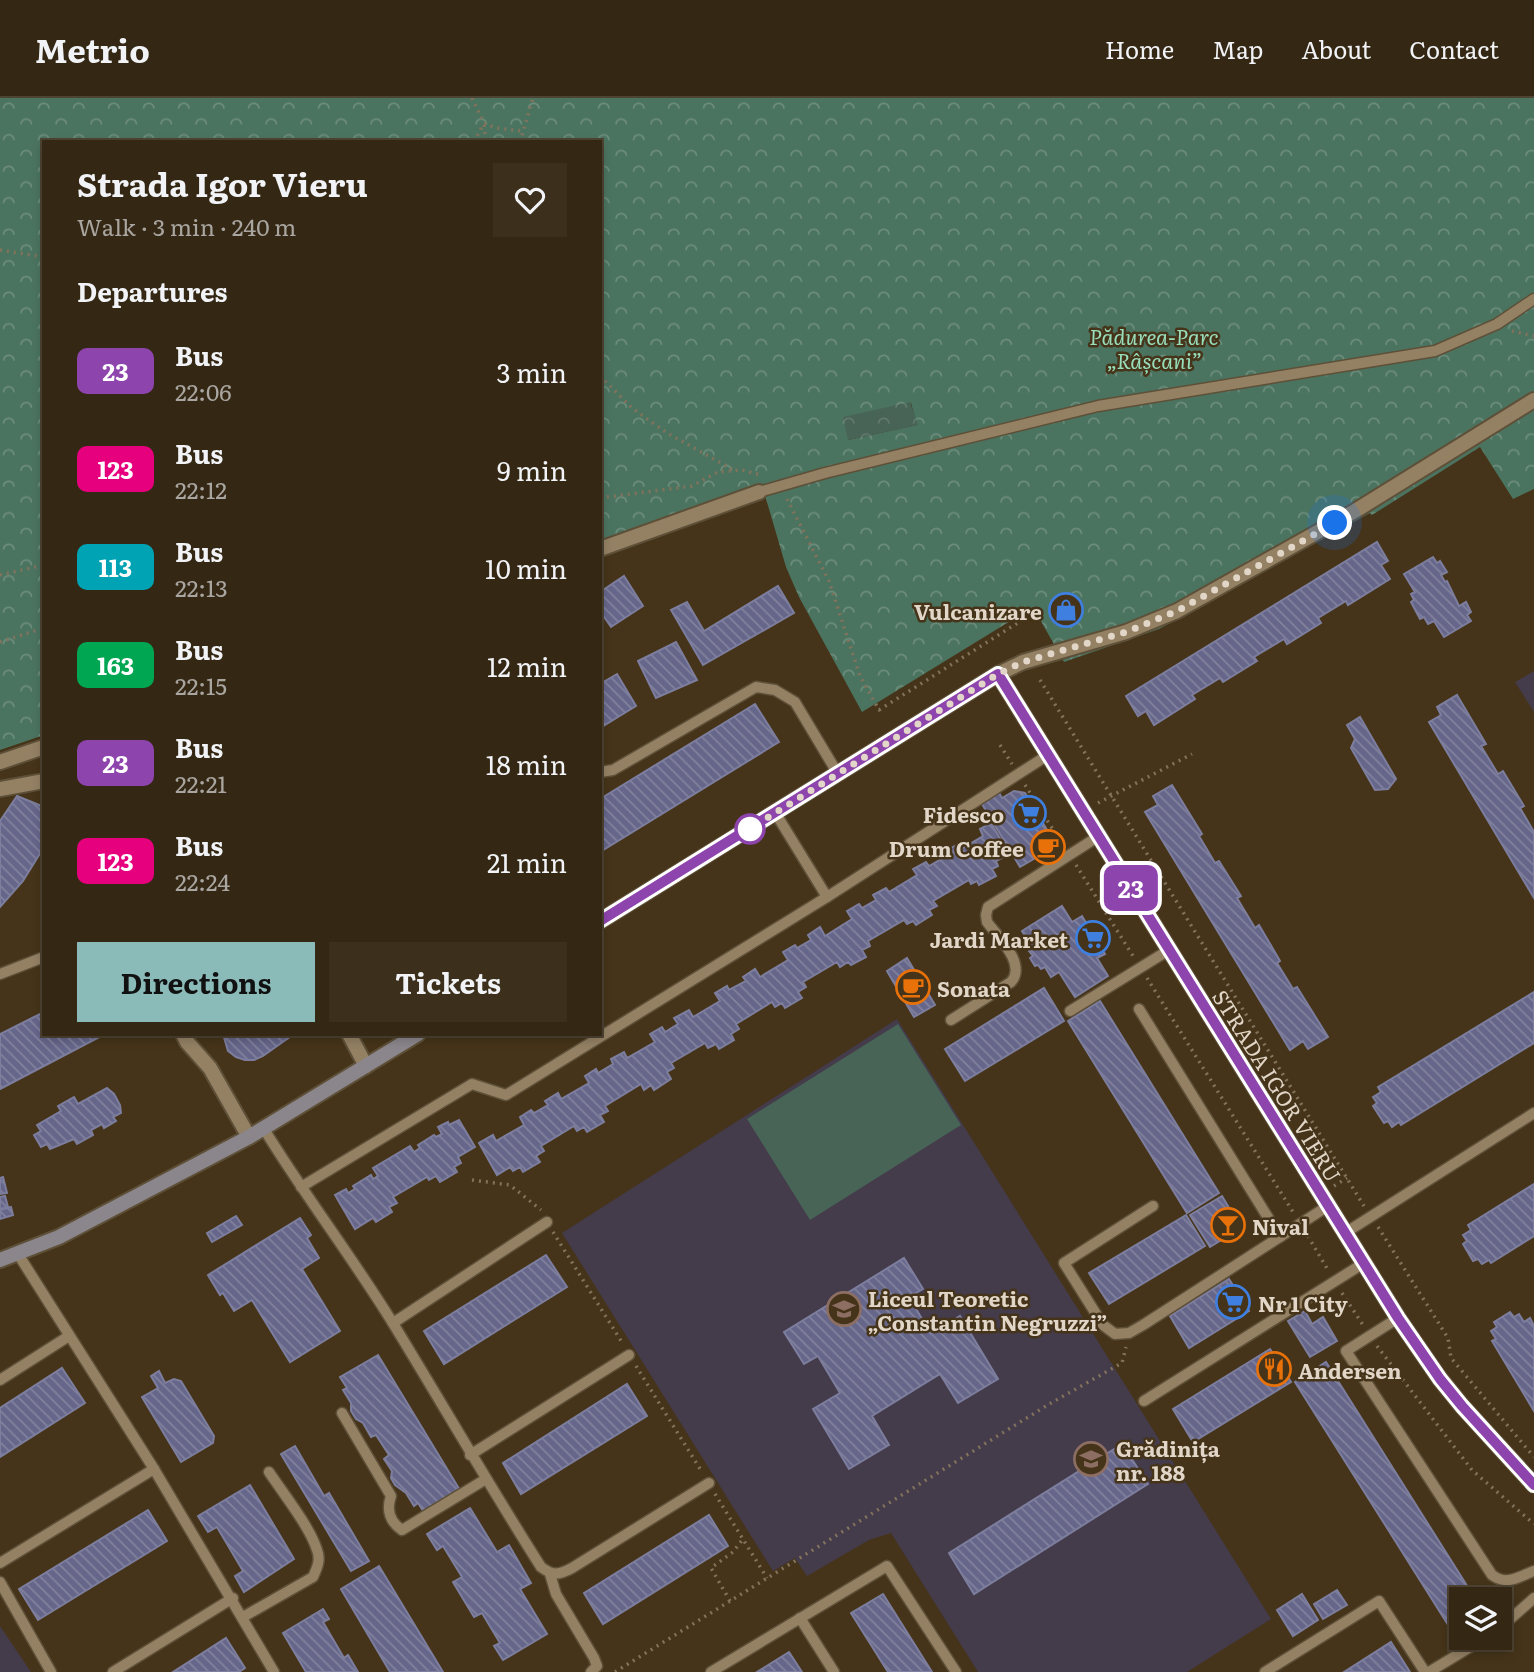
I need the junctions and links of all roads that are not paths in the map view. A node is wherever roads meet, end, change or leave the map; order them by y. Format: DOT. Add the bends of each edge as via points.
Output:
graph roads {
  1 [pos="1534,299"];
  2 [pos="1534,400"];
  3 [pos="759,492"];
  4 [pos="602,548"];
  5 [pos="998,674"];
  6 [pos="42,751"];
  7 [pos="1048,755"];
  8 [pos="0,762"];
  9 [pos="602,772"];
  10 [pos="838,774"];
  11 [pos="42,781"];
  12 [pos="0,789"];
  13 [pos="776,814"];
  14 [pos="1098,836"];
  15 [pos="827,897"];
  16 [pos="602,920"];
  17 [pos="1169,950"];
  18 [pos="42,958"];
  19 [pos="0,974"];
  20 [pos="1139,1009"];
  21 [pos="1070,1012"];
  22 [pos="951,1020"];
  23 [pos="185,1036"];
  24 [pos="350,1036"];
  25 [pos="415,1036"];
  26 [pos="602,1036"];
  27 [pos="602,1036"];
  28 [pos="366,1066"];
  29 [pos="1534,1112"];
  30 [pos="264,1129"];
  31 [pos="249,1137"];
  32 [pos="301,1187"];
  33 [pos="1153,1206"];
  34 [pos="1328,1206"];
  35 [pos="547,1222"];
  36 [pos="1345,1233"];
  37 [pos="1280,1237"];
  38 [pos="18,1254"];
  39 [pos="0,1260"];
  40 [pos="1364,1263"];
  41 [pos="1398,1318"];
  42 [pos="393,1323"];
  43 [pos="69,1336"];
  44 [pos="629,1355"];
  45 [pos="0,1380"];
  46 [pos="1144,1401"];
  47 [pos="342,1413"];
  48 [pos="470,1455"];
  49 [pos="154,1469"];
  50 [pos="270,1472"];
  51 [pos="486,1479"];
  52 [pos="709,1483"];
  53 [pos="1534,1485"];
  54 [pos="0,1563"];
  55 [pos="1534,1571"];
  56 [pos="550,1574"];
  57 [pos="0,1582"];
  58 [pos="233,1598"];
  59 [pos="1534,1598"];
  60 [pos="243,1617"];
  61 [pos="1512,1617"];
  62 [pos="800,1618"];
  63 [pos="1465,1650"];
  64 [pos="51,1672"];
  65 [pos="113,1672"];
  66 [pos="274,1672"];
  67 [pos="591,1672"];
  68 [pos="711,1672"];
  69 [pos="834,1672"];
  70 [pos="956,1672"];
  71 [pos="1265,1672"];
  72 [pos="1427,1672"];
  1 -- 3 [label="lane" via="1497,324 1435,351 1098,405"];
  2 -- 5 [label="street" via="1355,511 1177,611"];
  3 -- 4 [label="street"];
  5 -- 7 [label="main road, STRADA IGOR VIERU"];
  5 -- 10 [label="main road"];
  6 -- 8 [label="street"];
  7 -- 14 [label="main road, STRADA IGOR VIERU"];
  7 -- 15 [label="lane"];
  9 -- 10 [label="lane" via="613,770 756,687 775,690 795,702"];
  10 -- 13 [label="main road"];
  11 -- 12 [label="street"];
  13 -- 15 [label="lane"];
  13 -- 16 [label="main road"];
  14 -- 17 [label="main road, STRADA IGOR VIERU"];
  14 -- 22 [label="lane" via="988,907 987,922 1017,966 1016,977"];
  15 -- 26 [label="lane"];
  17 -- 21 [label="lane"];
  17 -- 34 [label="main road, STRADA IGOR VIERU"];
  18 -- 19 [label="lane"];
  20 -- 37 [label="lane"];
  23 -- 31 [label="street" via="211,1068"];
  24 -- 28 [label="street"];
  25 -- 28 [label="main road"];
  27 -- 32 [label="lane" via="506,1095 472,1084"];
  28 -- 30 [label="main road"];
  29 -- 36 [label="lane"];
  30 -- 31 [label="main road"];
  30 -- 32 [label="lane"];
  31 -- 38 [label="main road"];
  32 -- 42 [label="lane"];
  33 -- 37 [label="lane" via="1064,1263 1103,1325 1115,1334 1129,1333"];
  34 -- 36 [label="main road, STRADA IGOR VIERU"];
  34 -- 37 [label="lane"];
  35 -- 42 [label="lane"];
  36 -- 40 [label="main road, STRADA IGOR VIERU"];
  38 -- 39 [label="main road"];
  38 -- 43 [label="lane"];
  40 -- 41 [label="main road, STRADA IGOR VIERU"];
  40 -- 46 [label="lane"];
  41 -- 53 [label="main road, STRADA IGOR VIERU" via="1440,1379"];
  41 -- 55 [label="lane" via="1346,1352 1492,1575 1510,1581"];
  42 -- 48 [label="lane"];
  43 -- 45 [label="lane"];
  43 -- 49 [label="lane"];
  44 -- 48 [label="lane"];
  47 -- 51 [label="lane" via="391,1496 388,1512 402,1530"];
  48 -- 51 [label="lane"];
  49 -- 54 [label="lane"];
  49 -- 58 [label="lane"];
  50 -- 60 [label="lane" via="318,1551 318,1566 313,1577"];
  51 -- 56 [label="lane" via="541,1567"];
  52 -- 56 [label="lane" via="572,1568"];
  56 -- 67 [label="lane" via="556,1594 594,1658 597,1666"];
  57 -- 64 [label="lane"];
  58 -- 60 [label="lane"];
  58 -- 65 [label="lane"];
  59 -- 61 [label="lane"];
  60 -- 66 [label="lane"];
  62 -- 68 [label="lane"];
  62 -- 69 [label="lane"];
  62 -- 70 [label="lane" via="887,1566"];
  63 -- 72 [label="lane"];
  71 -- 72 [label="lane" via="1379,1601"];
}
